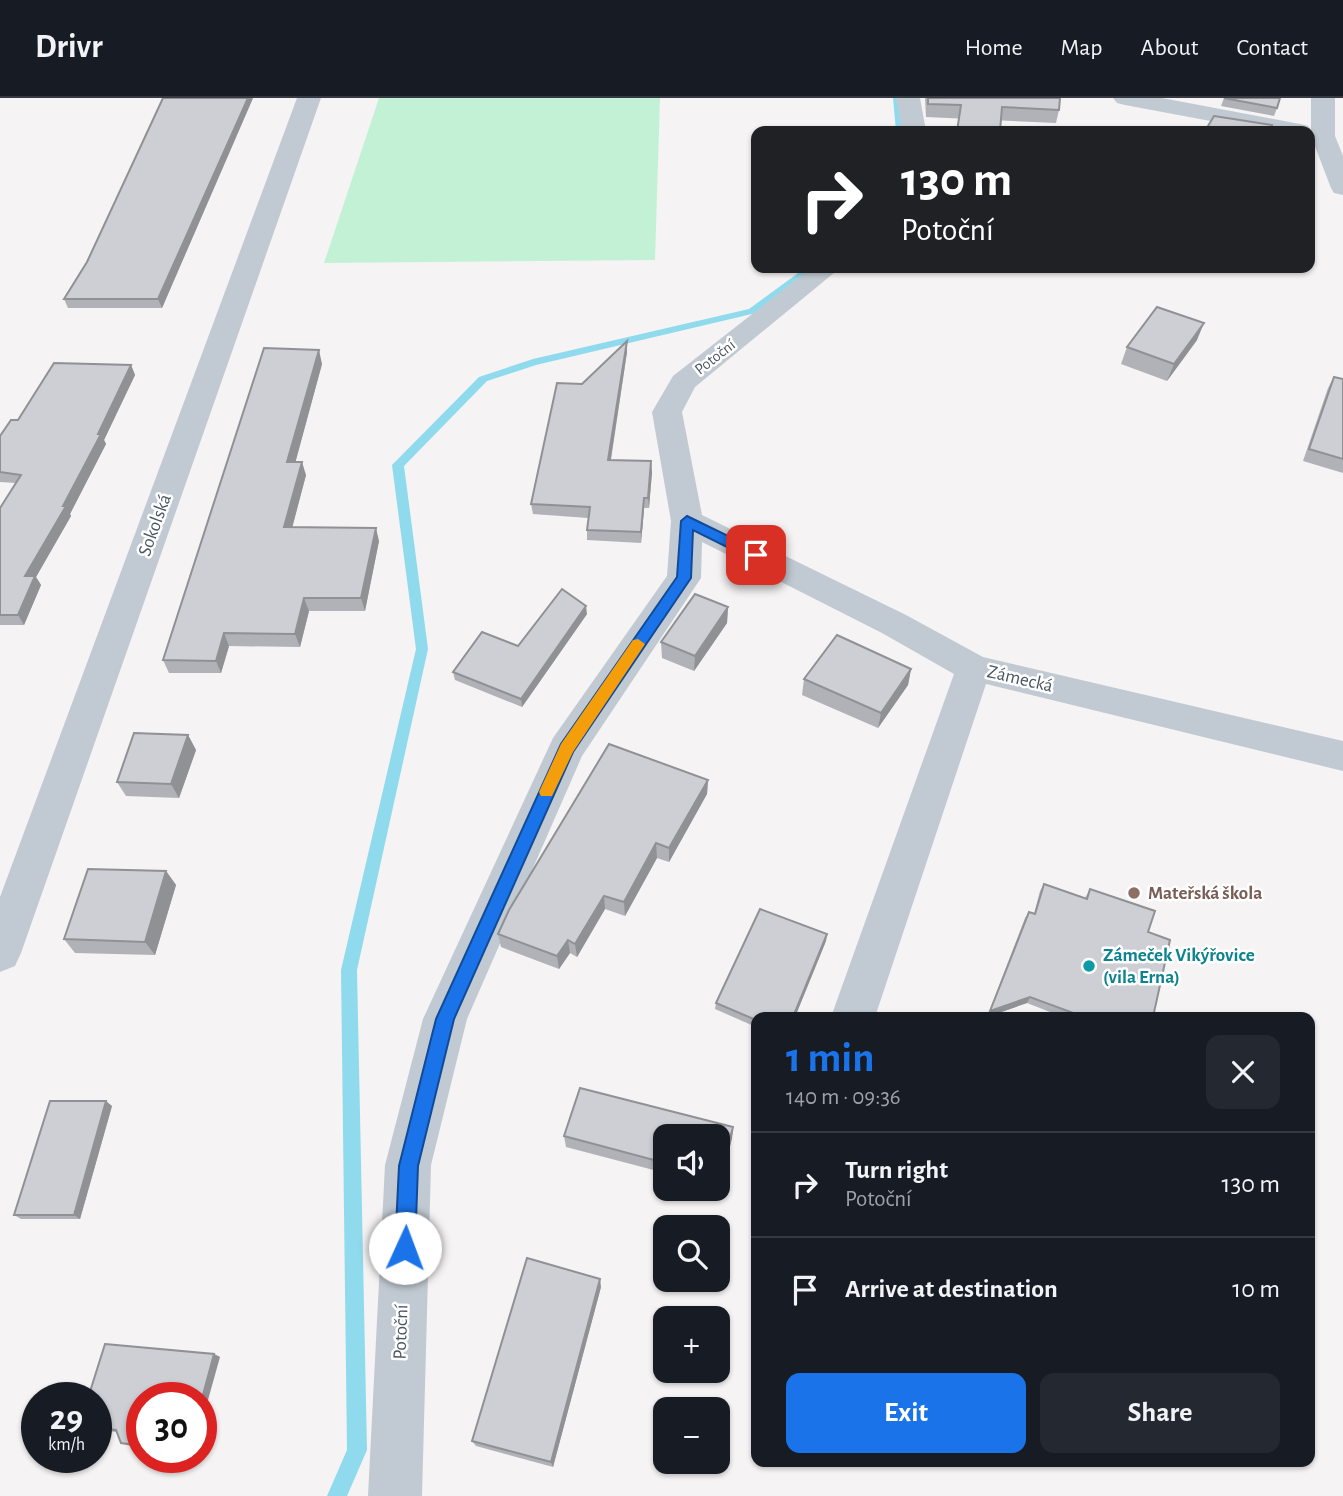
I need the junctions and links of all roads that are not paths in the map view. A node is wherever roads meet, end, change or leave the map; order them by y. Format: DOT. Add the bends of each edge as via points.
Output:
graph roads {
  1 [pos="309,98"];
  2 [pos="908,98"];
  3 [pos="1125,98"];
  4 [pos="1323,98"];
  5 [pos="913,126"];
  6 [pos="1274,126"];
  7 [pos="1313,126"];
  8 [pos="1315,140"];
  9 [pos="1343,188"];
  10 [pos="821,273"];
  11 [pos="687,521"];
  12 [pos="974,668"];
  13 [pos="1343,756"];
  14 [pos="0,953"];
  15 [pos="855,1012"];
  16 [pos="395,1496"];
  1 -- 14 [label="street, Sokolská"];
  2 -- 5 [label="street"];
  3 -- 6 [label="street"];
  4 -- 7 [label="street"];
  8 -- 9 [label="street"];
  10 -- 11 [label="street, Potoční" via="683,382 667,412"];
  11 -- 12 [label="street"];
  11 -- 16 [label="street, Potoční" via="684,578 566,749 445,1019 408,1166"];
  12 -- 13 [label="street, Zámecká"];
  12 -- 15 [label="street, Zámecká"];
}
